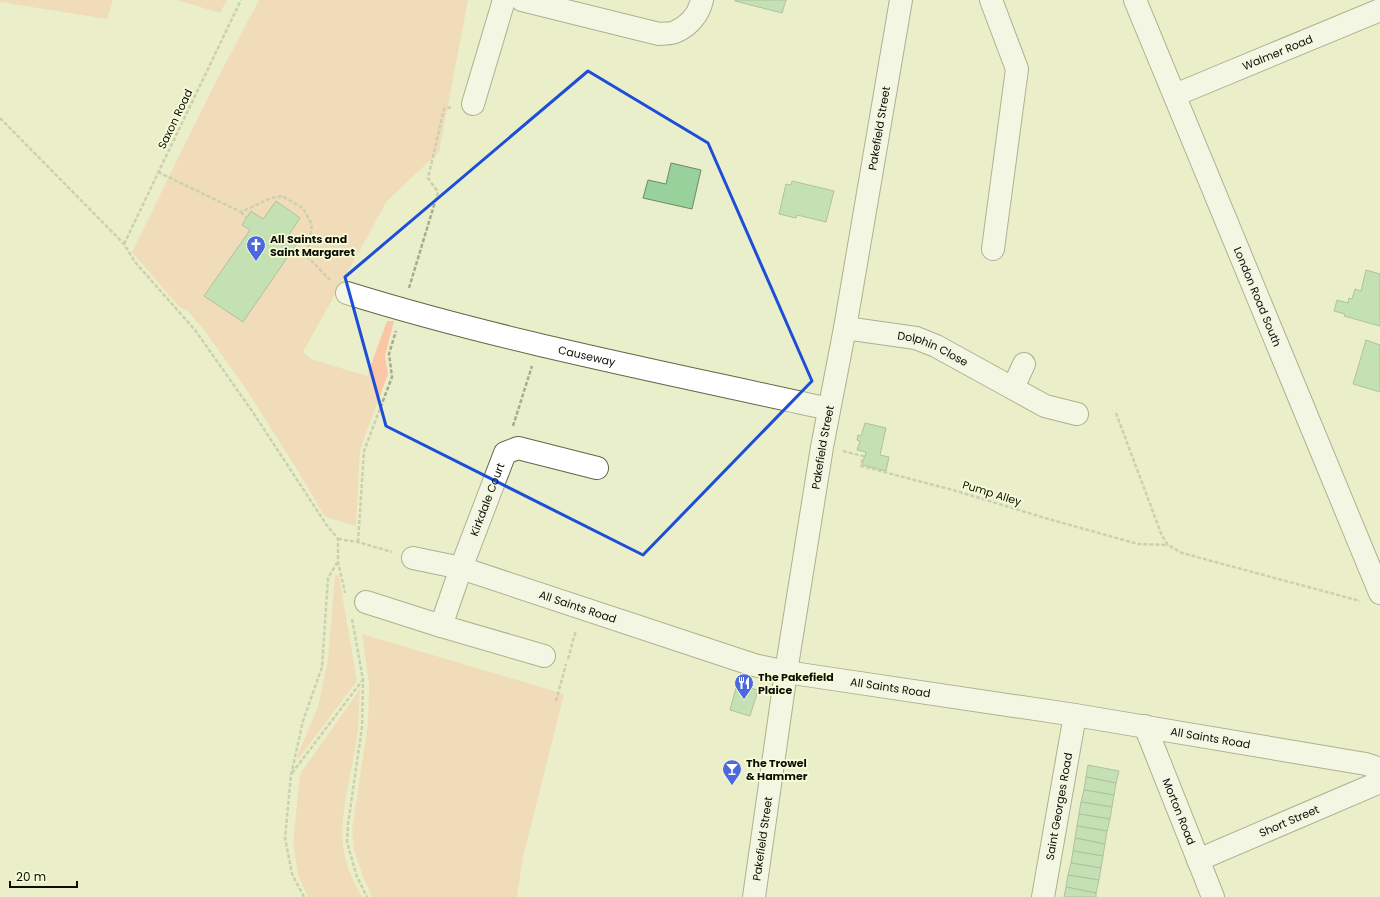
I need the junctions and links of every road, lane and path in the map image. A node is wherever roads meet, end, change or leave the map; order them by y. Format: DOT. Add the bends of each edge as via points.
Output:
graph roads {
  1 [pos="241,0"];
  2 [pos="504,0"];
  3 [pos="522,0"];
  4 [pos="702,0"];
  5 [pos="901,0"];
  6 [pos="991,0"];
  7 [pos="1135,0"];
  8 [pos="1380,10"];
  9 [pos="1175,95"];
  10 [pos="473,104"];
  11 [pos="0,118"];
  12 [pos="158,172"];
  13 [pos="241,212"];
  14 [pos="247,219"];
  15 [pos="124,244"];
  16 [pos="993,249"];
  17 [pos="292,251"];
  18 [pos="309,258"];
  19 [pos="347,293"];
  20 [pos="845,328"];
  21 [pos="539,345"];
  22 [pos="1024,364"];
  23 [pos="1013,388"];
  24 [pos="829,408"];
  25 [pos="1116,413"];
  26 [pos="1077,414"];
  27 [pos="822,447"];
  28 [pos="505,453"];
  29 [pos="597,468"];
  30 [pos="338,539"];
  31 [pos="1168,545"];
  32 [pos="413,558"];
  33 [pos="338,562"];
  34 [pos="461,568"];
  35 [pos="1372,597"];
  36 [pos="354,605"];
  37 [pos="582,608"];
  38 [pos="441,626"];
  39 [pos="544,656"];
  40 [pos="786,672"];
  41 [pos="363,680"];
  42 [pos="556,701"];
  43 [pos="1075,715"];
  44 [pos="1145,726"];
  45 [pos="1380,769"];
  46 [pos="291,775"];
  47 [pos="1380,782"];
  48 [pos="1198,860"];
  49 [pos="304,897"];
  50 [pos="367,897"];
  51 [pos="754,897"];
  52 [pos="1043,897"];
  53 [pos="1213,897"];
  1 -- 12 [label="path, Saxon Road"];
  2 -- 10 [label="street"];
  3 -- 4 [label="street" via="659,34 674,32 690,23"];
  5 -- 20 [label="street, Pakefield Street"];
  6 -- 16 [label="street" via="1017,69"];
  7 -- 9 [label="street, London Road South"];
  8 -- 9 [label="street, Walmer Road"];
  9 -- 35 [label="street, London Road South"];
  11 -- 15 [label="path"];
  12 -- 13 [label="path"];
  12 -- 15 [label="path, Saxon Road"];
  13 -- 14 [label="path"];
  13 -- 18 [label="path" via="271,198 282,196 303,208 312,225"];
  15 -- 30 [label="path" via="135,262 195,330"];
  17 -- 18 [label="path"];
  18 -- 19 [label="path" via="335,286"];
  19 -- 21 [label="street, Causeway" via="402,310"];
  20 -- 23 [label="street, Dolphin Close" via="916,338 936,346"];
  20 -- 24 [label="street, Pakefield Street"];
  21 -- 24 [label="street, Causeway"];
  21 -- 28 [label="path"];
  22 -- 23 [label="street"];
  23 -- 26 [label="street, Dolphin Close" via="1045,406"];
  24 -- 27 [label="street, Pakefield Street"];
  25 -- 31 [label="path" via="1162,536"];
  27 -- 31 [label="path, Pump Alley" via="863,456 860,466 953,490 1138,544"];
  27 -- 40 [label="street, Pakefield Street"];
  28 -- 29 [label="street, Kirkdale Court" via="518,448"];
  28 -- 34 [label="street, Kirkdale Court"];
  30 -- 32 [label="path" via="358,542"];
  30 -- 33 [label="path"];
  31 -- 35 [label="path" via="1182,553"];
  32 -- 34 [label="street, All Saints Road"];
  33 -- 36 [label="path"];
  33 -- 46 [label="path" via="328,578 322,667 303,721"];
  34 -- 37 [label="street, All Saints Road"];
  34 -- 38 [label="street, Kirkdale Court"];
  36 -- 38 [label="street"];
  36 -- 41 [label="path"];
  37 -- 40 [label="street, All Saints Road" via="754,665"];
  37 -- 42 [label="path"];
  38 -- 39 [label="street"];
  40 -- 43 [label="street, All Saints Road"];
  40 -- 51 [label="street, Pakefield Street"];
  41 -- 46 [label="path"];
  41 -- 50 [label="path" via="362,727 347,842 357,877"];
  43 -- 44 [label="street, All Saints Road"];
  43 -- 52 [label="street, Saint Georges Road"];
  44 -- 45 [label="street, All Saints Road" via="1366,764"];
  44 -- 48 [label="street, Morton Road"];
  46 -- 49 [label="path" via="285,838 292,874"];
  47 -- 48 [label="street, Short Street"];
  48 -- 53 [label="street, Morton Road"];
}
